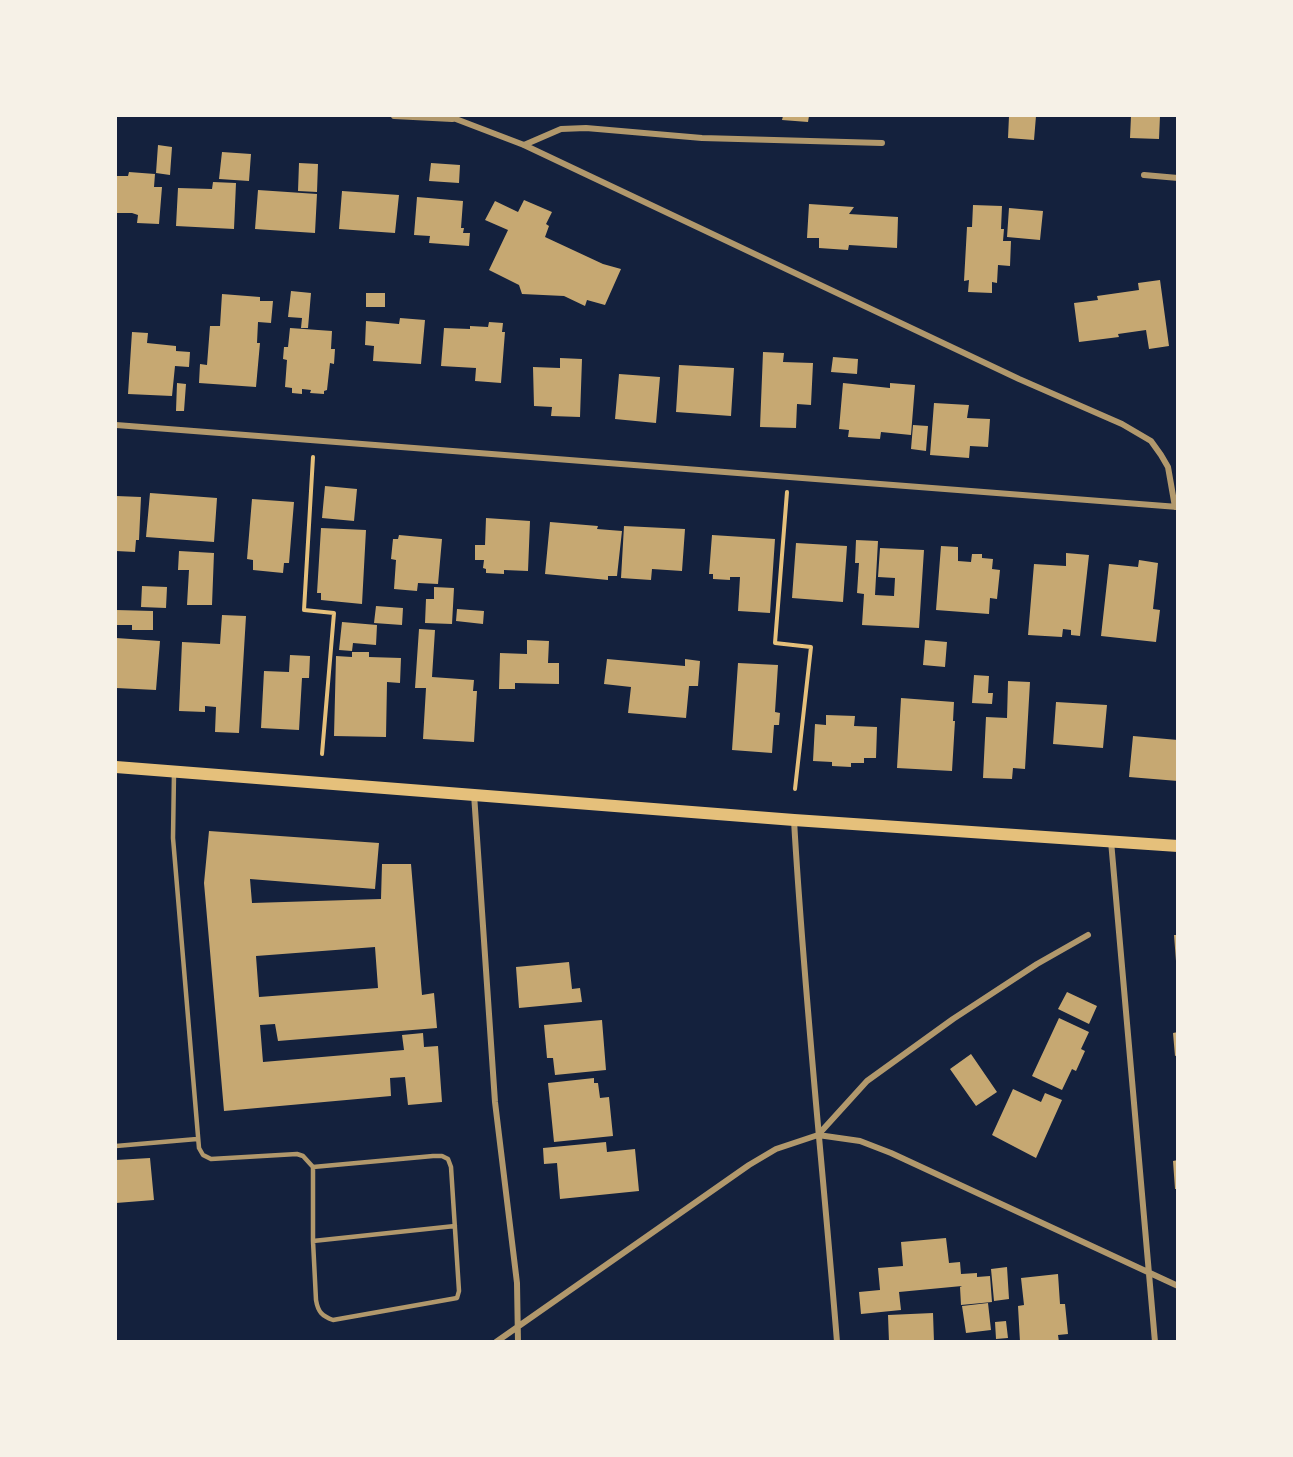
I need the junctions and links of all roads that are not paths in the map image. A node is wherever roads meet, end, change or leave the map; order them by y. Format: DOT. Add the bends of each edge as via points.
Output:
graph roads {
  1 [pos="394,116"];
  2 [pos="448,116"];
  3 [pos="455,120"];
  4 [pos="882,143"];
  5 [pos="524,145"];
  6 [pos="1144,175"];
  7 [pos="1178,178"];
  8 [pos="116,425"];
  9 [pos="1176,507"];
  10 [pos="116,767"];
  11 [pos="174,771"];
  12 [pos="474,794"];
  13 [pos="794,820"];
  14 [pos="1111,841"];
  15 [pos="1178,846"];
  16 [pos="1088,935"];
  17 [pos="818,1135"];
  18 [pos="197,1139"];
  19 [pos="116,1146"];
  20 [pos="313,1167"];
  21 [pos="455,1226"];
  22 [pos="313,1241"];
  23 [pos="1148,1273"];
  24 [pos="1178,1286"];
  25 [pos="517,1328"];
  26 [pos="496,1341"];
  27 [pos="518,1341"];
  28 [pos="837,1341"];
  29 [pos="1155,1341"];
  1 -- 3 [label="street"];
  2 -- 3 [label="street"];
  3 -- 5 [label="street"];
  4 -- 5 [label="street" via="702,138 586,128 561,129"];
  5 -- 9 [label="street" via="1122,424 1151,441 1161,455 1168,467"];
  6 -- 7 [label="street"];
  8 -- 9 [label="street"];
  10 -- 11 [label="main road"];
  11 -- 12 [label="main road"];
  11 -- 18 [label="lane" via="173,838"];
  12 -- 13 [label="main road"];
  12 -- 25 [label="street" via="495,1102 517,1283"];
  13 -- 14 [label="main road"];
  13 -- 17 [label="street"];
  14 -- 15 [label="main road"];
  14 -- 23 [label="street"];
  16 -- 17 [label="street" via="953,1019 867,1081"];
  17 -- 23 [label="street" via="860,1141 891,1153"];
  17 -- 25 [label="street" via="776,1149 749,1165"];
  17 -- 28 [label="street"];
  18 -- 19 [label="lane"];
  18 -- 20 [label="lane" via="203,1155 211,1159 292,1153 301,1155"];
  20 -- 21 [label="lane" via="442,1156 451,1167"];
  20 -- 22 [label="lane"];
  21 -- 22 [label="lane"];
  21 -- 22 [label="lane" via="459,1291 456,1298 333,1320 317,1310"];
  23 -- 24 [label="street"];
  23 -- 29 [label="street"];
  25 -- 26 [label="street"];
  25 -- 27 [label="street"];
}
